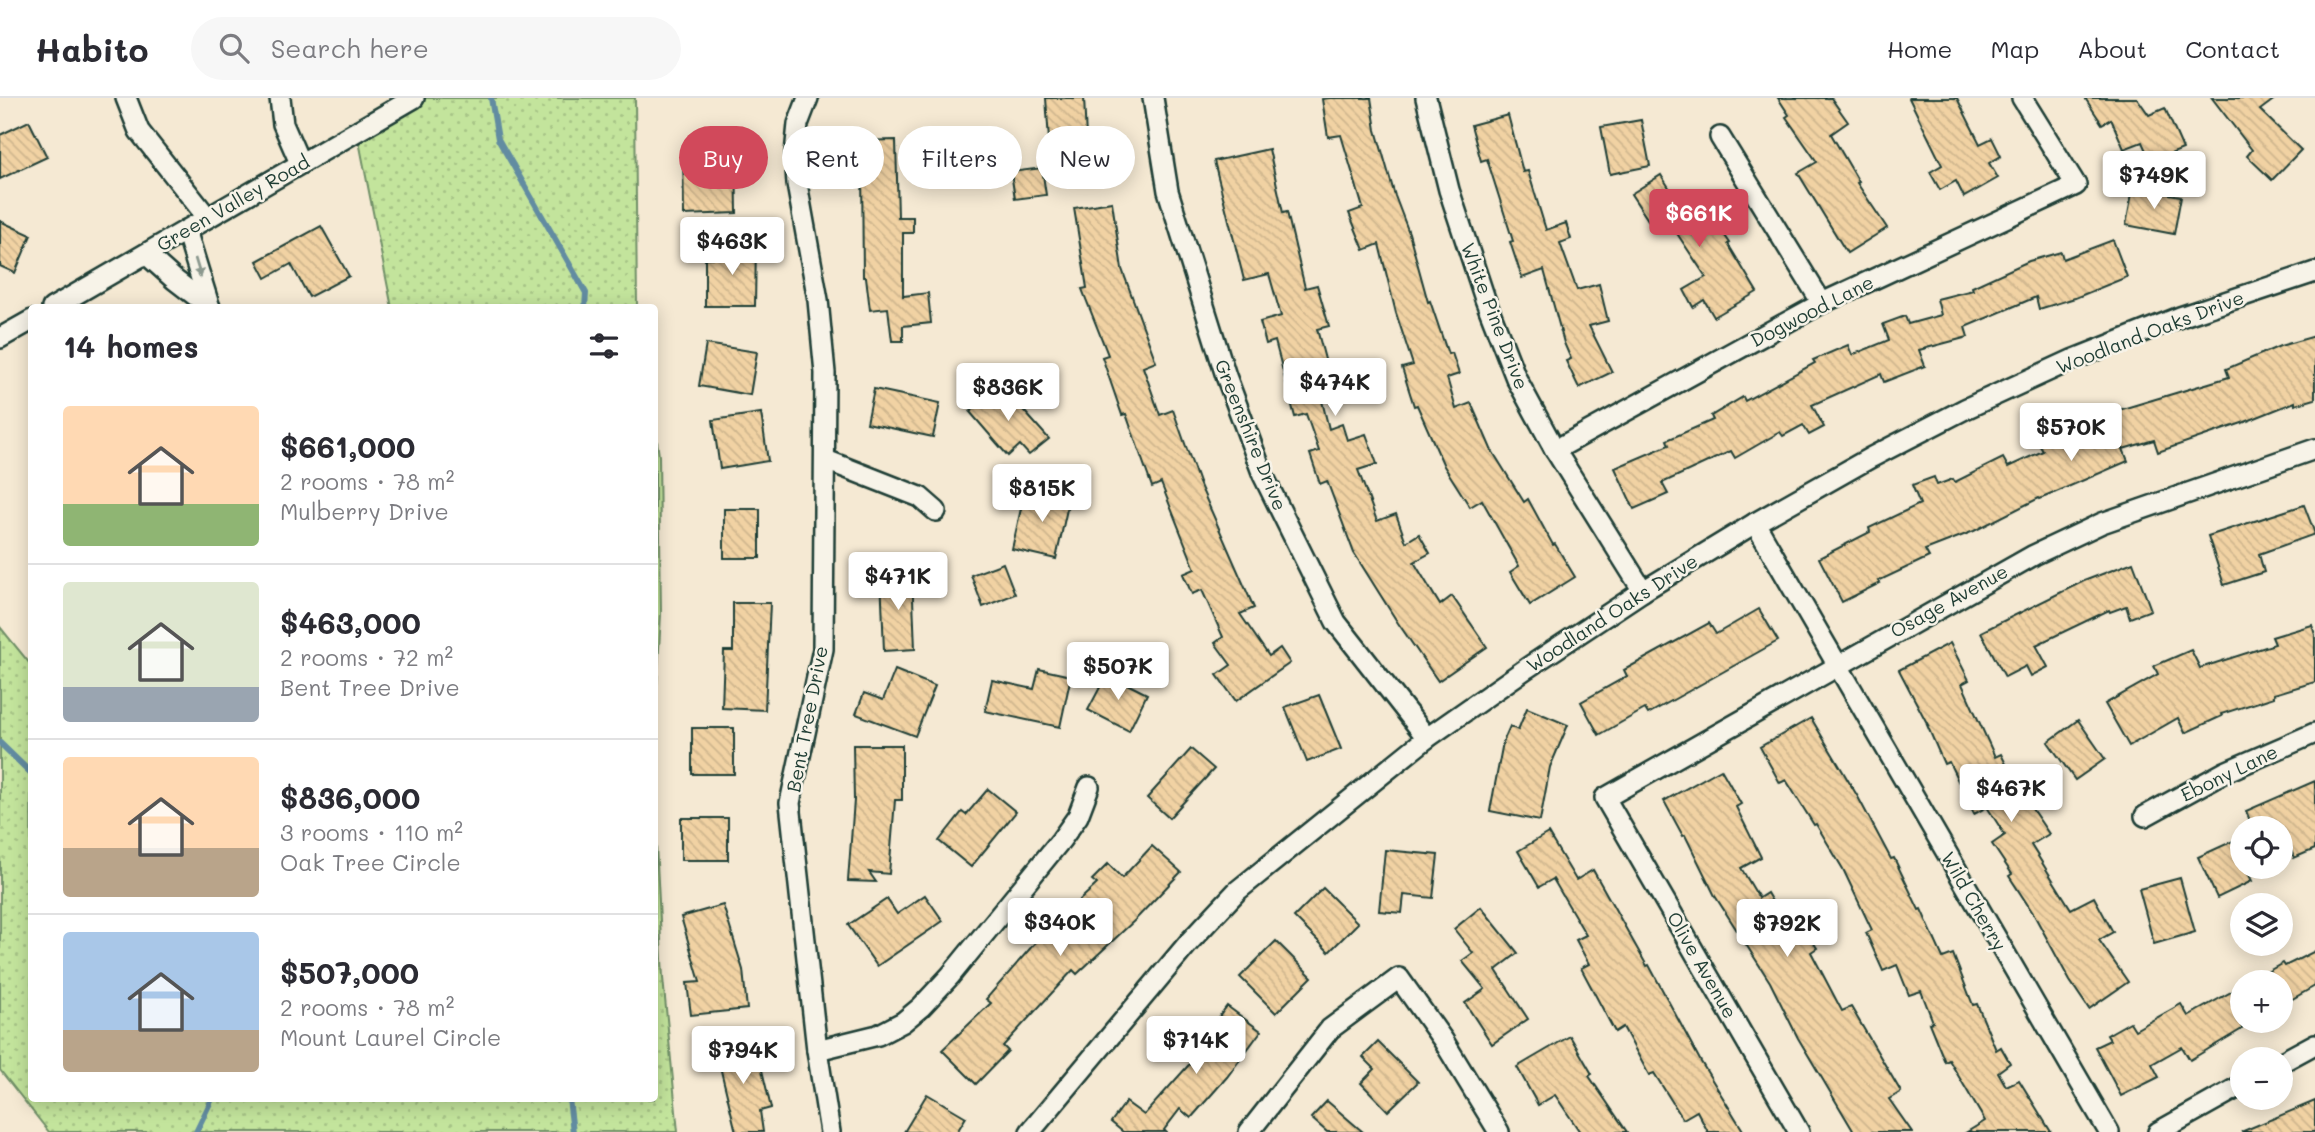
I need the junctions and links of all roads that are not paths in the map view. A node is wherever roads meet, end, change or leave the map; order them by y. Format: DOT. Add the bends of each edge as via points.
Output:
graph roads {
  1 [pos="126,98"];
  2 [pos="280,98"];
  3 [pos="414,98"];
  4 [pos="808,98"];
  5 [pos="1153,98"];
  6 [pos="1426,98"];
  7 [pos="2022,98"];
  8 [pos="1720,137"];
  9 [pos="300,163"];
  10 [pos="207,217"];
  11 [pos="186,230"];
  12 [pos="146,254"];
  13 [pos="2315,272"];
  14 [pos="1822,303"];
  15 [pos="59,304"];
  16 [pos="205,304"];
  17 [pos="209,304"];
  18 [pos="28,322"];
  19 [pos="0,338"];
  20 [pos="2315,449"];
  21 [pos="1555,450"];
  22 [pos="826,460"];
  23 [pos="936,511"];
  24 [pos="1755,523"];
  25 [pos="1643,591"];
  26 [pos="1836,665"];
  27 [pos="2315,733"];
  28 [pos="1427,738"];
  29 [pos="1089,787"];
  30 [pos="1605,798"];
  31 [pos="2145,816"];
  32 [pos="2315,1044"];
  33 [pos="817,1050"];
  34 [pos="2293,1056"];
  35 [pos="2230,1092"];
  36 [pos="830,1132"];
  37 [pos="1030,1132"];
  38 [pos="1249,1132"];
  39 [pos="1499,1132"];
  40 [pos="1799,1132"];
  41 [pos="2109,1132"];
  42 [pos="2158,1132"];
  1 -- 10 [label="street" via="139,131"];
  2 -- 9 [label="street" via="283,124"];
  3 -- 9 [label="street, Green Valley Road"];
  4 -- 22 [label="street, Bent Tree Drive" via="798,124 795,154 818,300"];
  5 -- 28 [label="street, Greenshire Drive" via="1168,191 1226,376 1263,475 1336,622"];
  6 -- 21 [label="street, White Pine Drive" via="1449,190 1485,299 1516,378"];
  7 -- 14 [label="street, Dogwood Lane" via="2076,185"];
  8 -- 14 [label="street"];
  9 -- 10 [label="street, Green Valley Road"];
  10 -- 11 [label="street, Green Valley Road"];
  11 -- 12 [label="street, Green Valley Road"];
  11 -- 17 [label="street, one-way"];
  12 -- 15 [label="street, Green Valley Road"];
  12 -- 16 [label="street"];
  13 -- 24 [label="street, Woodland Oaks Drive" via="2180,317 2060,366 1965,409"];
  14 -- 21 [label="street, Dogwood Lane"];
  18 -- 19 [label="street"];
  20 -- 26 [label="street, Osage Avenue" via="2102,523 2023,560"];
  21 -- 25 [label="street, White Pine Drive"];
  22 -- 23 [label="street" via="920,497"];
  22 -- 33 [label="street, Bent Tree Drive" via="823,649 790,803"];
  24 -- 25 [label="street, Woodland Oaks Drive"];
  24 -- 26 [label="street, Wild Cherry"];
  25 -- 28 [label="street, Woodland Oaks Drive"];
  26 -- 30 [label="street, Osage Avenue"];
  26 -- 41 [label="street, Wild Cherry"];
  27 -- 31 [label="street, Ebony Lane" via="2225,772"];
  28 -- 37 [label="street, Woodland Oaks Drive" via="1237,891"];
  29 -- 33 [label="street" via="1078,816 1061,840 921,1007 878,1035"];
  30 -- 40 [label="street, Olive Avenue"];
  32 -- 34 [label="street"];
  33 -- 36 [label="street, Bent Tree Drive"];
  35 -- 42 [label="street"];
  38 -- 39 [label="street" via="1329,1029 1399,978"];
}
